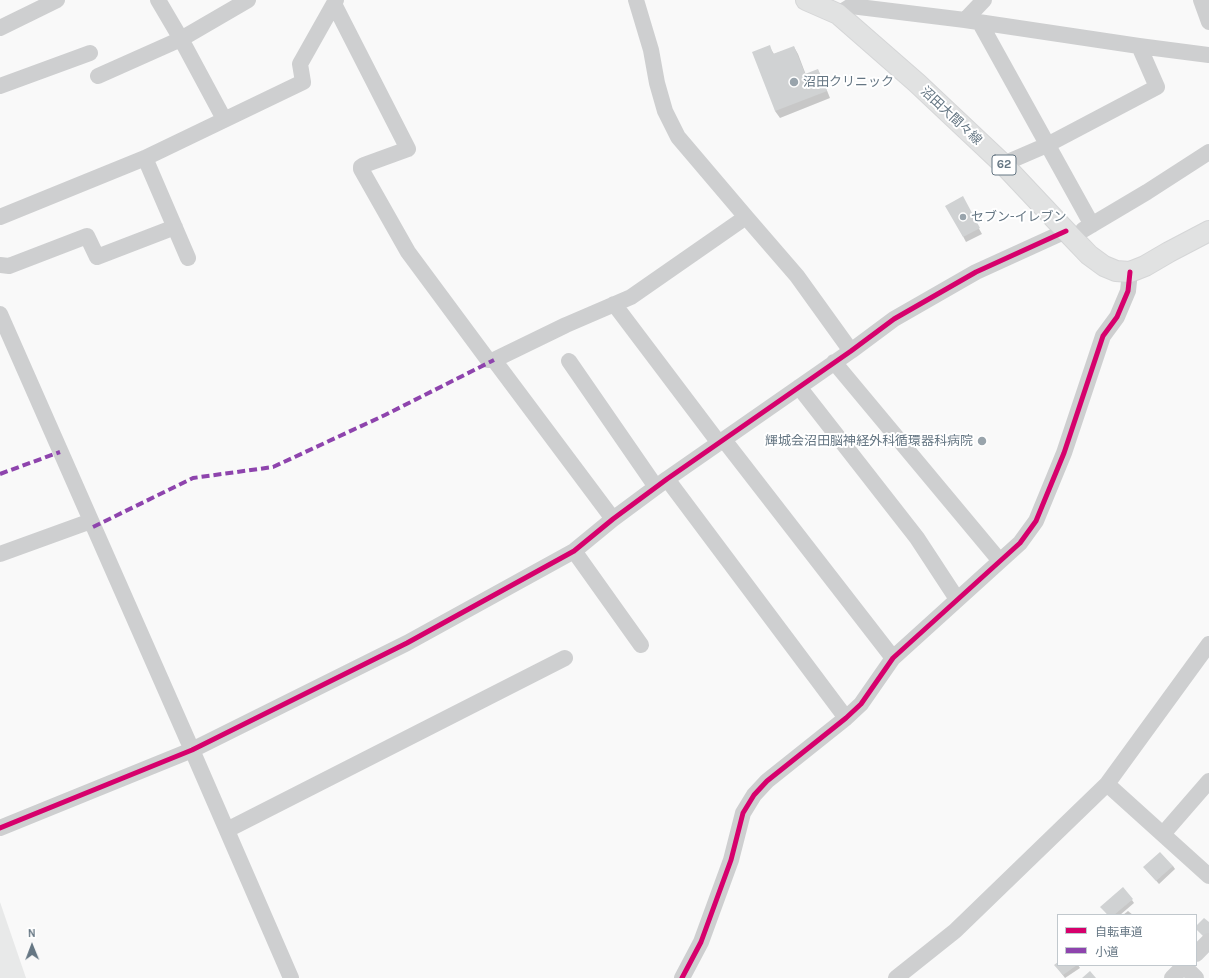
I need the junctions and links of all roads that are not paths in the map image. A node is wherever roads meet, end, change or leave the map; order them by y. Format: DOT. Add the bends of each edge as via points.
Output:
graph roads {
  1 [pos="57,0"];
  2 [pos="158,0"];
  3 [pos="248,0"];
  4 [pos="636,0"];
  5 [pos="806,0"];
  6 [pos="984,0"];
  7 [pos="1200,0"];
  8 [pos="335,2"];
  9 [pos="845,7"];
  10 [pos="973,22"];
  11 [pos="1209,22"];
  12 [pos="0,28"];
  13 [pos="181,39"];
  14 [pos="1139,46"];
  15 [pos="90,53"];
  16 [pos="1209,55"];
  17 [pos="98,76"];
  18 [pos="0,86"];
  19 [pos="224,119"];
  20 [pos="1048,145"];
  21 [pos="1209,152"];
  22 [pos="145,158"];
  23 [pos="1003,164"];
  24 [pos="0,217"];
  25 [pos="746,217"];
  26 [pos="1092,225"];
  27 [pos="175,227"];
  28 [pos="1209,231"];
  29 [pos="1069,234"];
  30 [pos="188,258"];
  31 [pos="0,265"];
  32 [pos="1130,272"];
  33 [pos="614,304"];
  34 [pos="0,314"];
  35 [pos="851,351"];
  36 [pos="494,360"];
  37 [pos="569,360"];
  38 [pos="834,362"];
  39 [pos="799,387"];
  40 [pos="721,441"];
  41 [pos="662,483"];
  42 [pos="613,520"];
  43 [pos="91,521"];
  44 [pos="574,551"];
  45 [pos="0,554"];
  46 [pos="1000,561"];
  47 [pos="957,599"];
  48 [pos="1209,644"];
  49 [pos="641,645"];
  50 [pos="565,658"];
  51 [pos="893,658"];
  52 [pos="846,718"];
  53 [pos="192,750"];
  54 [pos="1209,781"];
  55 [pos="1107,784"];
  56 [pos="0,828"];
  57 [pos="227,830"];
  58 [pos="1163,834"];
  59 [pos="1209,876"];
  60 [pos="1209,941"];
  61 [pos="1197,953"];
  62 [pos="1185,966"];
  63 [pos="291,978"];
  64 [pos="682,978"];
  65 [pos="896,978"];
  66 [pos="1172,978"];
  67 [pos="1196,978"];
  1 -- 12 [label="street"];
  2 -- 13 [label="street"];
  3 -- 13 [label="street"];
  4 -- 25 [label="street" via="665,111 678,137"];
  5 -- 9 [label="main road, 沼田大間々線 / 62"];
  6 -- 10 [label="street"];
  7 -- 11 [label="street"];
  8 -- 19 [label="street" via="300,64 303,82"];
  8 -- 36 [label="street" via="408,148 364,165 361,169 408,252 488,360"];
  9 -- 10 [label="street"];
  9 -- 23 [label="main road, 沼田大間々線 / 62" via="917,83"];
  10 -- 14 [label="street"];
  10 -- 20 [label="street"];
  13 -- 17 [label="street"];
  13 -- 19 [label="street"];
  14 -- 16 [label="street"];
  14 -- 20 [label="street" via="1157,87"];
  15 -- 18 [label="street"];
  19 -- 22 [label="street"];
  20 -- 23 [label="street"];
  20 -- 26 [label="street"];
  21 -- 26 [label="street"];
  22 -- 24 [label="street"];
  22 -- 27 [label="street"];
  23 -- 29 [label="main road, 沼田大間々線 / 62"];
  25 -- 33 [label="street" via="631,297"];
  25 -- 35 [label="street" via="797,276"];
  26 -- 29 [label="street"];
  27 -- 30 [label="street"];
  27 -- 31 [label="street" via="97,257 87,236 9,266"];
  28 -- 32 [label="main road"];
  29 -- 32 [label="main road, 沼田大間々線 / 62" via="1089,255 1104,266 1116,271"];
  29 -- 35 [label="street" via="976,272 894,319"];
  32 -- 46 [label="street" via="1128,291 1117,317 1103,336 1064,453 1036,521 1020,543"];
  33 -- 36 [label="street"];
  33 -- 40 [label="street"];
  34 -- 43 [label="street"];
  35 -- 38 [label="street"];
  36 -- 42 [label="street"];
  37 -- 41 [label="street"];
  38 -- 39 [label="street"];
  38 -- 46 [label="street"];
  39 -- 40 [label="street"];
  39 -- 47 [label="street" via="917,538"];
  40 -- 41 [label="street"];
  40 -- 51 [label="street"];
  41 -- 42 [label="street"];
  41 -- 52 [label="street"];
  42 -- 44 [label="street"];
  43 -- 45 [label="street"];
  43 -- 53 [label="street"];
  44 -- 49 [label="street"];
  44 -- 53 [label="street" via="407,643"];
  46 -- 47 [label="street"];
  47 -- 51 [label="street"];
  48 -- 55 [label="street"];
  50 -- 57 [label="street"];
  51 -- 52 [label="street" via="861,704"];
  52 -- 64 [label="street" via="754,795 743,813 731,860 700,942"];
  53 -- 56 [label="street"];
  53 -- 57 [label="street"];
  54 -- 58 [label="street"];
  55 -- 58 [label="street"];
  55 -- 65 [label="street" via="955,931"];
  57 -- 63 [label="street"];
  58 -- 59 [label="street"];
  60 -- 61 [label="street"];
  62 -- 66 [label="street"];
  62 -- 67 [label="street"];
}
